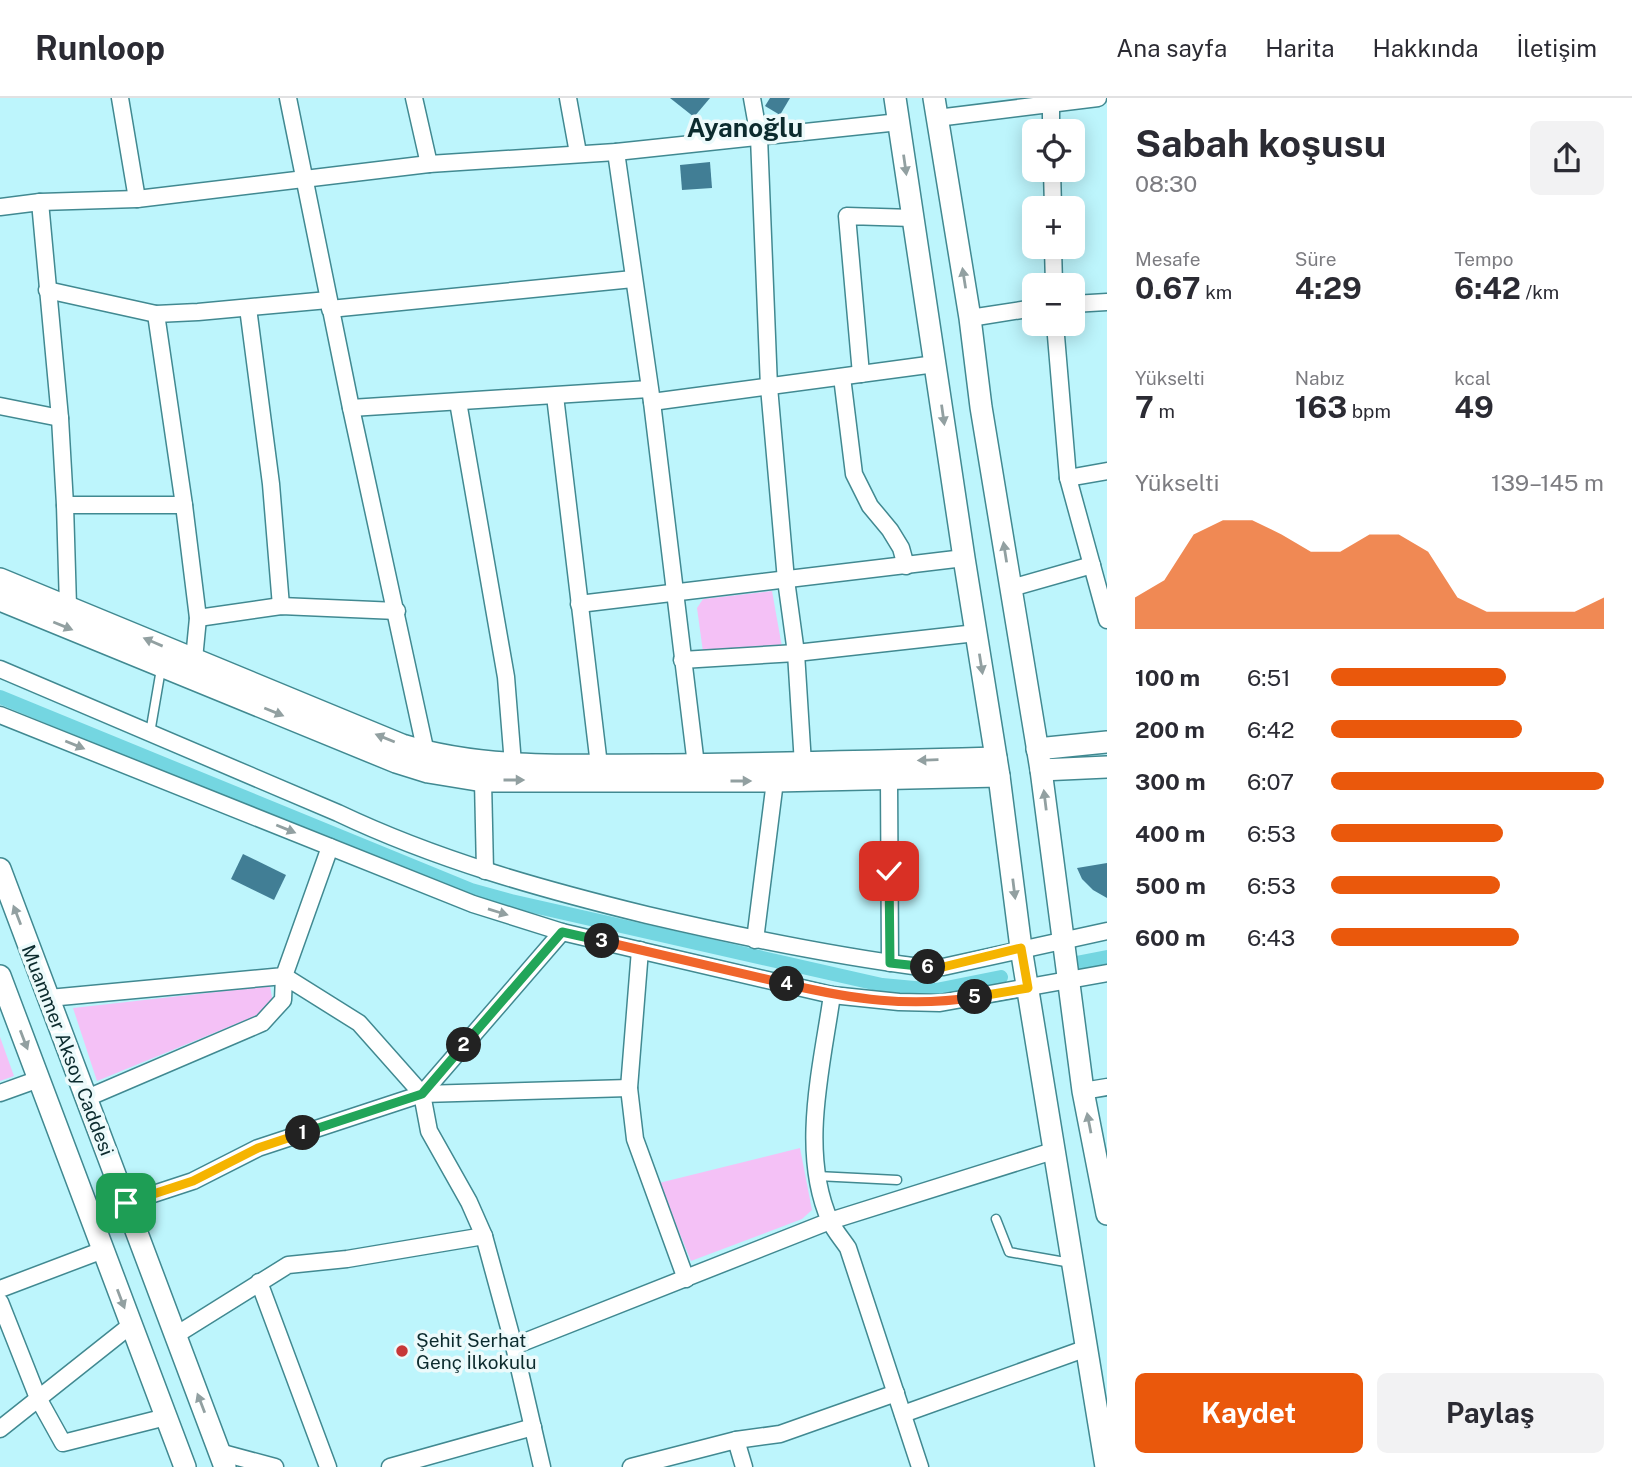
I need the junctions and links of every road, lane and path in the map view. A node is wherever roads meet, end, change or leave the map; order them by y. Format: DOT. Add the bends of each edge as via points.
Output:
graph roads {
  1 [pos="120,98"];
  2 [pos="288,98"];
  3 [pos="414,98"];
  4 [pos="568,98"];
  5 [pos="752,98"];
  6 [pos="895,98"];
  7 [pos="1098,98"];
  8 [pos="1051,103"];
  9 [pos="936,108"];
  10 [pos="1051,119"];
  11 [pos="899,122"];
  12 [pos="759,136"];
  13 [pos="616,152"];
  14 [pos="578,153"];
  15 [pos="429,164"];
  16 [pos="303,179"];
  17 [pos="137,199"];
  18 [pos="40,202"];
  19 [pos="0,207"];
  20 [pos="913,218"];
  21 [pos="633,279"];
  22 [pos="47,290"];
  23 [pos="1107,302"];
  24 [pos="1085,303"];
  25 [pos="329,304"];
  26 [pos="248,308"];
  27 [pos="1022,310"];
  28 [pos="156,314"];
  29 [pos="970,318"];
  30 [pos="1056,336"];
  31 [pos="935,364"];
  32 [pos="861,374"];
  33 [pos="842,377"];
  34 [pos="769,387"];
  35 [pos="555,396"];
  36 [pos="650,396"];
  37 [pos="458,402"];
  38 [pos="0,406"];
  39 [pos="351,408"];
  40 [pos="60,418"];
  41 [pos="1107,471"];
  42 [pos="1068,478"];
  43 [pos="65,505"];
  44 [pos="184,505"];
  45 [pos="964,558"];
  46 [pos="906,565"];
  47 [pos="1092,565"];
  48 [pos="0,579"];
  49 [pos="786,580"];
  50 [pos="1011,587"];
  51 [pos="674,594"];
  52 [pos="0,600"];
  53 [pos="579,604"];
  54 [pos="68,606"];
  55 [pos="281,607"];
  56 [pos="397,611"];
  57 [pos="198,618"];
  58 [pos="1107,620"];
  59 [pos="976,634"];
  60 [pos="796,653"];
  61 [pos="194,659"];
  62 [pos="682,660"];
  63 [pos="162,666"];
  64 [pos="0,669"];
  65 [pos="4,719"];
  66 [pos="150,733"];
  67 [pos="1107,743"];
  68 [pos="1037,749"];
  69 [pos="426,752"];
  70 [pos="513,764"];
  71 [pos="803,764"];
  72 [pos="599,765"];
  73 [pos="696,765"];
  74 [pos="998,767"];
  75 [pos="1107,767"];
  76 [pos="1041,770"];
  77 [pos="889,779"];
  78 [pos="483,780"];
  79 [pos="775,781"];
  80 [pos="330,847"];
  81 [pos="0,869"];
  82 [pos="485,871"];
  83 [pos="1107,931"];
  84 [pos="562,932"];
  85 [pos="755,940"];
  86 [pos="1062,940"];
  87 [pos="1021,948"];
  88 [pos="640,950"];
  89 [pos="890,963"];
  90 [pos="1107,973"];
  91 [pos="0,976"];
  92 [pos="284,976"];
  93 [pos="1068,980"];
  94 [pos="1028,988"];
  95 [pos="832,995"];
  96 [pos="49,998"];
  97 [pos="5,1006"];
  98 [pos="39,1079"];
  99 [pos="1107,1087"];
  100 [pos="629,1088"];
  101 [pos="1083,1091"];
  102 [pos="0,1093"];
  103 [pos="422,1094"];
  104 [pos="86,1098"];
  105 [pos="1056,1150"];
  106 [pos="817,1176"];
  107 [pos="897,1180"];
  108 [pos="126,1203"];
  109 [pos="1107,1214"];
  110 [pos="996,1219"];
  111 [pos="830,1221"];
  112 [pos="484,1236"];
  113 [pos="103,1250"];
  114 [pos="1074,1264"];
  115 [pos="686,1279"];
  116 [pos="259,1282"];
  117 [pos="0,1289"];
  118 [pos="0,1301"];
  119 [pos="131,1325"];
  120 [pos="176,1335"];
  121 [pos="514,1346"];
  122 [pos="1087,1348"];
  123 [pos="896,1393"];
  124 [pos="38,1398"];
  125 [pos="903,1414"];
  126 [pos="166,1418"];
  127 [pos="533,1427"];
  128 [pos="0,1429"];
  129 [pos="736,1440"];
  130 [pos="222,1459"];
  131 [pos="651,1465"];
  132 [pos="185,1467"];
  133 [pos="275,1467"];
  134 [pos="328,1467"];
  135 [pos="390,1467"];
  136 [pos="542,1467"];
  137 [pos="631,1467"];
  138 [pos="744,1467"];
  139 [pos="920,1467"];
  140 [pos="1106,1467"];
  1 -- 17 [label="street"];
  2 -- 16 [label="street"];
  3 -- 15 [label="street"];
  4 -- 14 [label="street"];
  5 -- 12 [label="street"];
  6 -- 11 [label="street"];
  7 -- 8 [label="street"];
  8 -- 9 [label="street"];
  8 -- 10 [label="street"];
  29 -- 9 [label="street, one-way"];
  11 -- 12 [label="street"];
  11 -- 20 [label="street, one-way"];
  12 -- 13 [label="street"];
  12 -- 34 [label="street"];
  13 -- 14 [label="street"];
  13 -- 21 [label="street"];
  14 -- 15 [label="street"];
  15 -- 16 [label="street"];
  16 -- 17 [label="street"];
  16 -- 25 [label="street"];
  17 -- 18 [label="street"];
  18 -- 19 [label="street"];
  18 -- 22 [label="street"];
  20 -- 31 [label="street"];
  20 -- 32 [label="street" via="847,216"];
  21 -- 25 [label="street"];
  21 -- 36 [label="street"];
  22 -- 28 [label="street"];
  22 -- 40 [label="street"];
  23 -- 24 [label="street"];
  25 -- 26 [label="street"];
  25 -- 39 [label="street"];
  26 -- 28 [label="street"];
  26 -- 55 [label="street" via="271,484"];
  27 -- 29 [label="street"];
  28 -- 44 [label="street"];
  50 -- 29 [label="street, one-way"];
  30 -- 42 [label="street"];
  31 -- 32 [label="street"];
  31 -- 45 [label="street, one-way"];
  32 -- 33 [label="street"];
  33 -- 34 [label="street"];
  33 -- 46 [label="street" via="854,474 870,506 901,548"];
  34 -- 36 [label="street"];
  34 -- 49 [label="street"];
  35 -- 36 [label="street"];
  35 -- 37 [label="street"];
  35 -- 53 [label="street"];
  36 -- 51 [label="street"];
  37 -- 39 [label="street"];
  37 -- 70 [label="street" via="506,677"];
  38 -- 40 [label="street"];
  39 -- 56 [label="street"];
  40 -- 43 [label="street"];
  41 -- 42 [label="street"];
  42 -- 47 [label="street"];
  43 -- 44 [label="street"];
  43 -- 54 [label="street"];
  44 -- 57 [label="street"];
  45 -- 46 [label="street"];
  45 -- 59 [label="street"];
  46 -- 49 [label="street"];
  47 -- 50 [label="street"];
  47 -- 58 [label="street"];
  48 -- 54 [label="street"];
  49 -- 51 [label="street"];
  49 -- 60 [label="street"];
  50 -- 68 [label="street"];
  51 -- 53 [label="street"];
  51 -- 62 [label="street"];
  52 -- 63 [label="street, one-way"];
  53 -- 72 [label="street"];
  61 -- 54 [label="street, one-way"];
  55 -- 56 [label="street"];
  55 -- 57 [label="street"];
  56 -- 69 [label="street"];
  57 -- 61 [label="street"];
  59 -- 60 [label="street"];
  59 -- 74 [label="street, one-way"];
  60 -- 62 [label="street"];
  60 -- 71 [label="street"];
  69 -- 61 [label="street, one-way"];
  62 -- 73 [label="street"];
  63 -- 66 [label="lane"];
  63 -- 78 [label="street, one-way" via="396,762"];
  64 -- 66 [label="street"];
  65 -- 80 [label="street, one-way"];
  66 -- 82 [label="street" via="392,838"];
  67 -- 68 [label="street"];
  68 -- 76 [label="street"];
  69 -- 70 [label="street"];
  70 -- 72 [label="street"];
  71 -- 73 [label="street"];
  74 -- 71 [label="street, one-way"];
  72 -- 73 [label="street"];
  74 -- 77 [label="street"];
  74 -- 87 [label="street, one-way"];
  75 -- 76 [label="street"];
  86 -- 76 [label="street, one-way"];
  77 -- 79 [label="street"];
  77 -- 89 [label="street"];
  78 -- 79 [label="street, one-way"];
  78 -- 82 [label="street"];
  79 -- 85 [label="street"];
  80 -- 84 [label="street, one-way" via="472,904"];
  80 -- 92 [label="street"];
  96 -- 81 [label="street, Muammer Aksoy Caddesi, one-way"];
  82 -- 85 [label="street"];
  83 -- 86 [label="street"];
  84 -- 88 [label="street"];
  84 -- 103 [label="street"];
  85 -- 89 [label="street"];
  86 -- 87 [label="street"];
  86 -- 93 [label="street"];
  87 -- 89 [label="street" via="943,967"];
  87 -- 94 [label="street"];
  88 -- 95 [label="street"];
  88 -- 100 [label="street"];
  90 -- 93 [label="street"];
  91 -- 97 [label="street, Muammer Aksoy Caddesi"];
  92 -- 96 [label="street"];
  92 -- 103 [label="street" via="359,1023"];
  92 -- 104 [label="street" via="283,1000 262,1023"];
  93 -- 94 [label="street"];
  93 -- 101 [label="street"];
  94 -- 95 [label="street" via="940,1003"];
  94 -- 105 [label="street"];
  95 -- 106 [label="street" via="813,1135"];
  96 -- 104 [label="street, Muammer Aksoy Caddesi"];
  97 -- 98 [label="street, Muammer Aksoy Caddesi, one-way"];
  98 -- 102 [label="street"];
  98 -- 113 [label="street, Muammer Aksoy Caddesi"];
  99 -- 101 [label="street"];
  100 -- 103 [label="street"];
  100 -- 115 [label="street" via="635,1139"];
  109 -- 101 [label="street, one-way"];
  103 -- 108 [label="street" via="258,1148 193,1181"];
  103 -- 112 [label="street" via="429,1131"];
  104 -- 108 [label="street, Muammer Aksoy Caddesi"];
  105 -- 111 [label="street"];
  105 -- 114 [label="street"];
  106 -- 107 [label="lane"];
  106 -- 111 [label="street"];
  108 -- 120 [label="street, Muammer Aksoy Caddesi"];
  110 -- 114 [label="lane" via="1009,1252"];
  111 -- 115 [label="street"];
  111 -- 123 [label="street" via="848,1248"];
  112 -- 116 [label="street" via="288,1265"];
  112 -- 121 [label="street"];
  113 -- 117 [label="street"];
  113 -- 119 [label="street, Muammer Aksoy Caddesi, one-way"];
  114 -- 122 [label="street"];
  115 -- 121 [label="street"];
  116 -- 120 [label="street"];
  116 -- 134 [label="street"];
  118 -- 124 [label="street"];
  119 -- 124 [label="street"];
  119 -- 126 [label="street, Muammer Aksoy Caddesi"];
  130 -- 120 [label="street, Muammer Aksoy Caddesi, one-way"];
  121 -- 127 [label="street"];
  122 -- 125 [label="street"];
  122 -- 140 [label="street"];
  123 -- 125 [label="street"];
  123 -- 129 [label="street" via="780,1434"];
  124 -- 126 [label="street" via="62,1443"];
  124 -- 128 [label="street"];
  125 -- 139 [label="street"];
  126 -- 132 [label="street, Muammer Aksoy Caddesi"];
  127 -- 135 [label="street"];
  127 -- 136 [label="street"];
  129 -- 131 [label="street"];
  129 -- 138 [label="street"];
  130 -- 133 [label="street"];
  131 -- 137 [label="street"];
}
